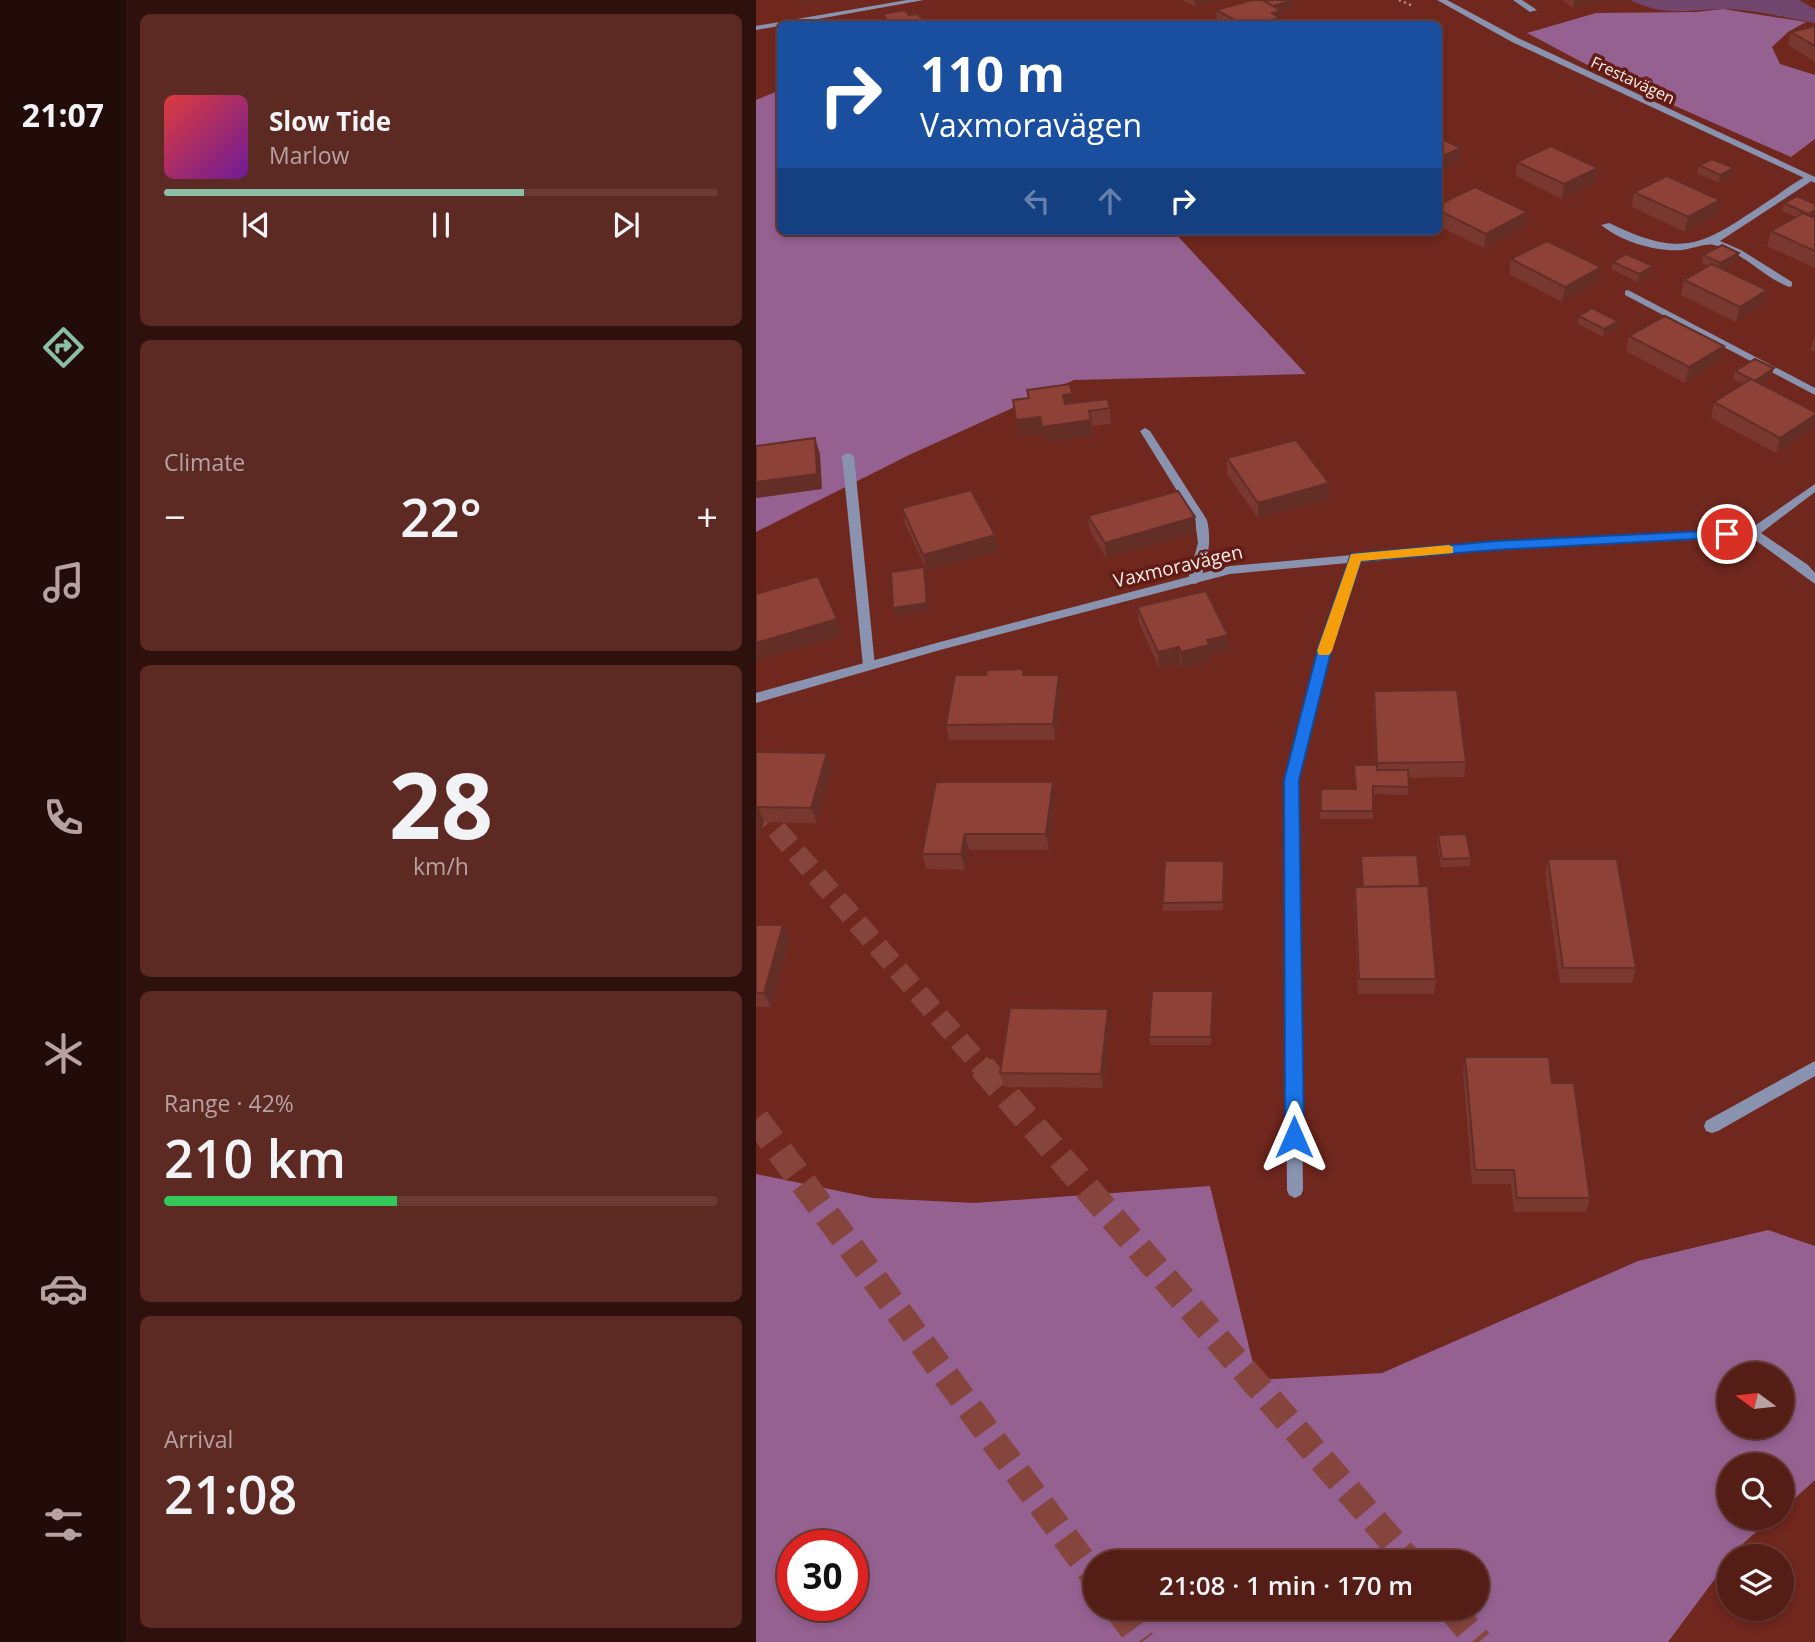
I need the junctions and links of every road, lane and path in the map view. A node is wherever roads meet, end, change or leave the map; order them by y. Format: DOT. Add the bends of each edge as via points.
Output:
graph roads {
  1 [pos="920,0"];
  2 [pos="1441,0"];
  3 [pos="1517,0"];
  4 [pos="1533,10"];
  5 [pos="792,21"];
  6 [pos="777,24"];
  7 [pos="756,27"];
  8 [pos="1813,179"];
  9 [pos="1606,225"];
  10 [pos="1713,241"];
  11 [pos="1789,284"];
  12 [pos="1628,293"];
  13 [pos="1815,392"];
  14 [pos="1145,431"];
  15 [pos="848,456"];
  16 [pos="1815,487"];
  17 [pos="1753,533"];
  18 [pos="1356,558"];
  19 [pos="1194,580"];
  20 [pos="1815,580"];
  21 [pos="869,666"];
  22 [pos="756,698"];
  23 [pos="1815,1068"];
  24 [pos="1712,1126"];
  25 [pos="1295,1190"];
  1 -- 5 [label="street"];
  2 -- 8 [label="street, Frestavägen" via="1516,40"];
  3 -- 4 [label="street"];
  6 -- 7 [label="street"];
  8 -- 10 [label="street"];
  9 -- 10 [label="street" via="1647,246 1682,249"];
  10 -- 11 [label="street"];
  12 -- 13 [label="street"];
  14 -- 19 [label="street" via="1201,520 1205,542"];
  15 -- 21 [label="street"];
  16 -- 17 [label="street"];
  17 -- 18 [label="street, Vaxmoravägen"];
  17 -- 20 [label="street"];
  18 -- 19 [label="street, Vaxmoravägen" via="1230,570"];
  18 -- 25 [label="street" via="1325,648 1291,780"];
  19 -- 21 [label="street, Vaxmoravägen"];
  21 -- 22 [label="street, Vaxmoravägen"];
  23 -- 24 [label="street"];
}
